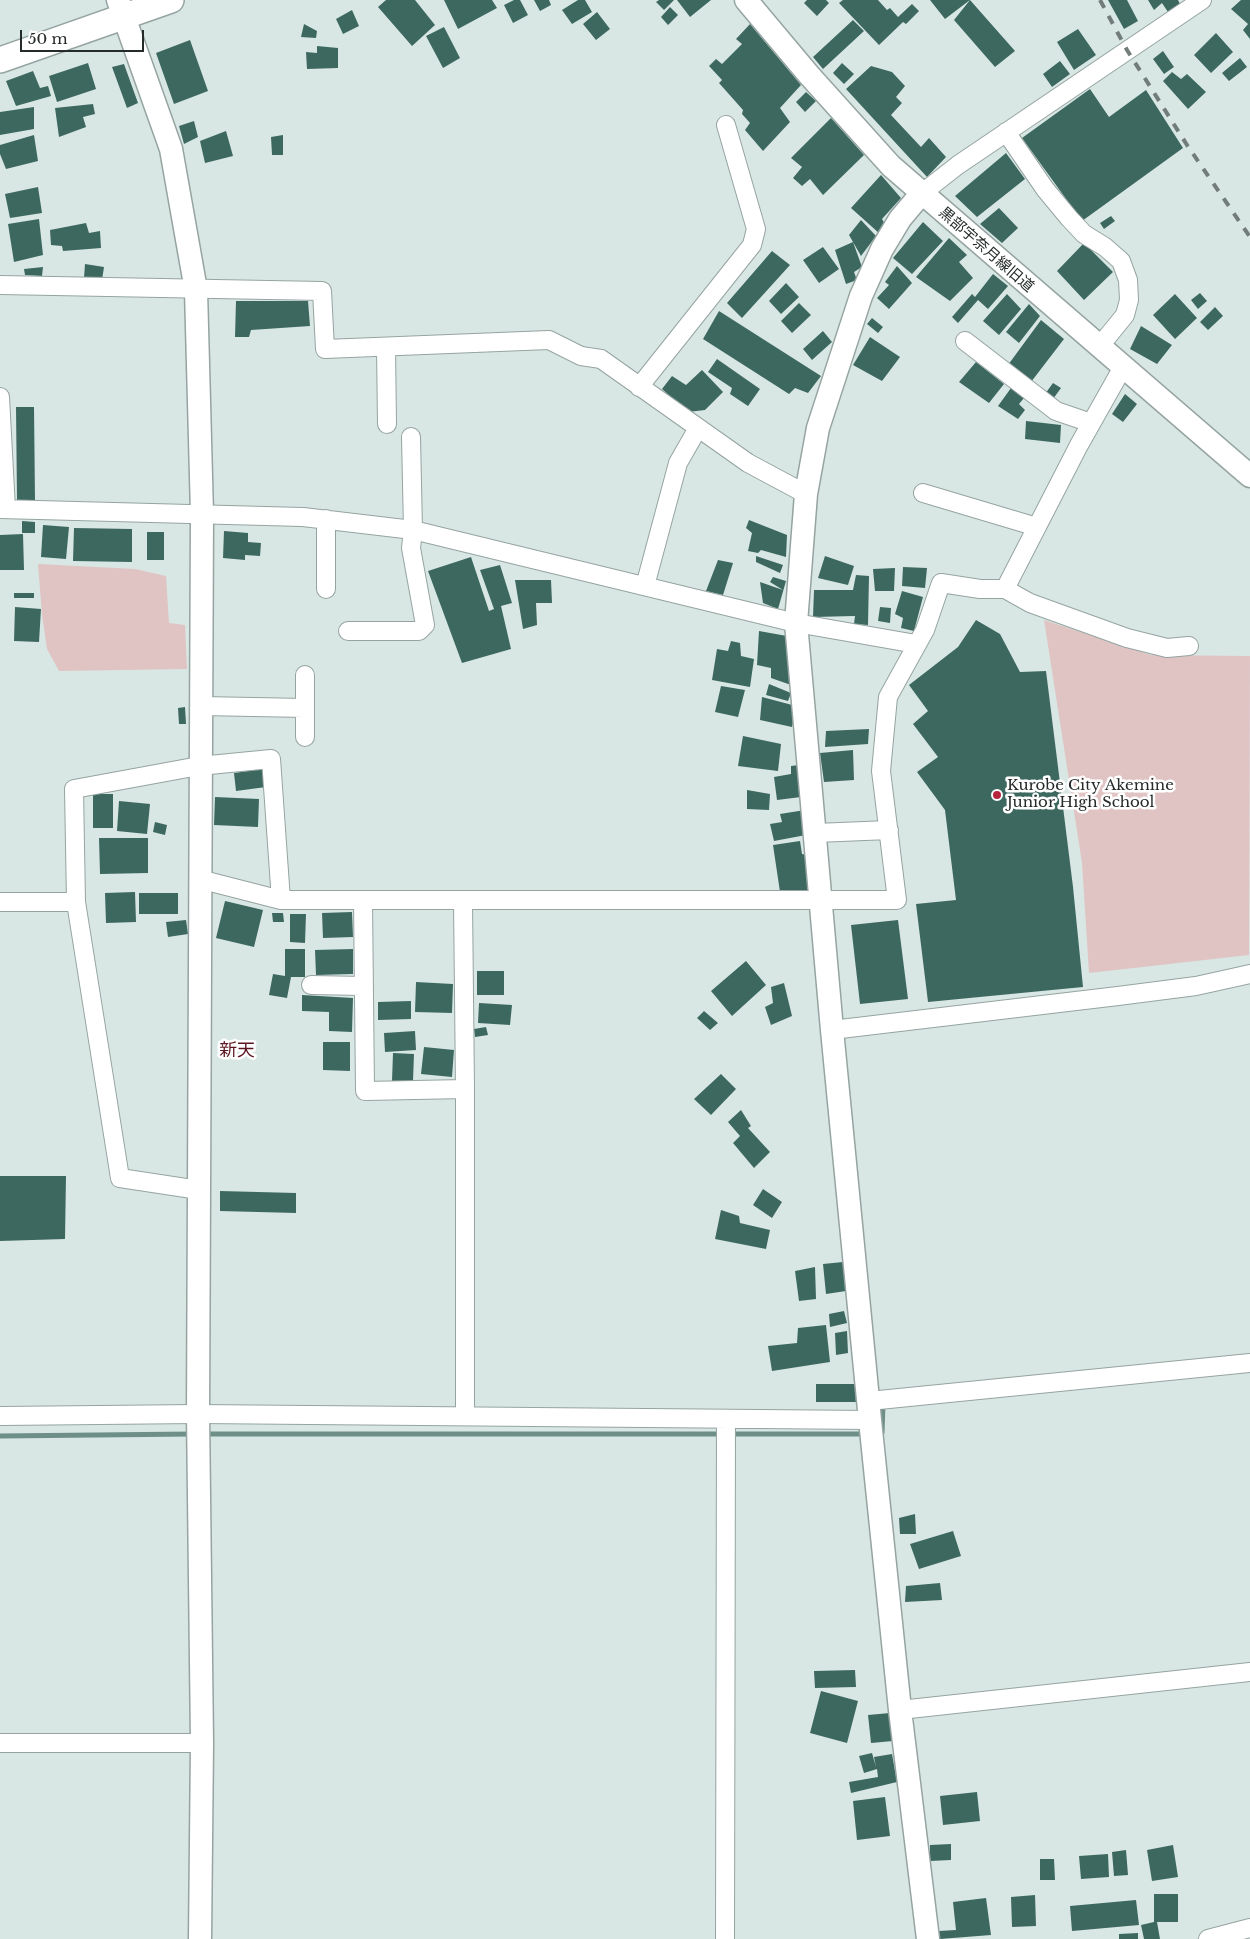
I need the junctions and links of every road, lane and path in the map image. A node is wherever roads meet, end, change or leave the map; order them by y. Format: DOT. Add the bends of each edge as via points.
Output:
graph roads {
  1 [pos="170,0"];
  2 [pos="746,0"];
  3 [pos="1202,0"];
  4 [pos="122,8"];
  5 [pos="0,60"];
  6 [pos="726,125"];
  7 [pos="1006,132"];
  8 [pos="921,194"];
  9 [pos="0,285"];
  10 [pos="196,290"];
  11 [pos="965,342"];
  12 [pos="386,347"];
  13 [pos="1099,347"];
  14 [pos="1123,367"];
  15 [pos="639,387"];
  16 [pos="0,398"];
  17 [pos="1091,423"];
  18 [pos="387,424"];
  19 [pos="698,428"];
  20 [pos="411,437"];
  21 [pos="1250,476"];
  22 [pos="924,493"];
  23 [pos="806,494"];
  24 [pos="3,509"];
  25 [pos="202,514"];
  26 [pos="326,519"];
  27 [pos="1037,527"];
  28 [pos="413,530"];
  29 [pos="645,586"];
  30 [pos="326,589"];
  31 [pos="1005,589"];
  32 [pos="796,623"];
  33 [pos="348,631"];
  34 [pos="916,644"];
  35 [pos="1189,646"];
  36 [pos="305,676"];
  37 [pos="201,706"];
  38 [pos="305,708"];
  39 [pos="305,737"];
  40 [pos="199,766"];
  41 [pos="889,830"];
  42 [pos="816,833"];
  43 [pos="199,879"];
  44 [pos="281,900"];
  45 [pos="364,900"];
  46 [pos="463,900"];
  47 [pos="821,901"];
  48 [pos="0,902"];
  49 [pos="76,902"];
  50 [pos="1250,974"];
  51 [pos="311,984"];
  52 [pos="363,986"];
  53 [pos="832,1030"];
  54 [pos="465,1089"];
  55 [pos="199,1190"];
  56 [pos="1250,1363"];
  57 [pos="869,1410"];
  58 [pos="198,1414"];
  59 [pos="0,1416"];
  60 [pos="465,1416"];
  61 [pos="726,1418"];
  62 [pos="1250,1672"];
  63 [pos="900,1710"];
  64 [pos="0,1743"];
  65 [pos="202,1743"];
  66 [pos="1250,1928"];
  67 [pos="200,1939"];
  68 [pos="725,1939"];
  69 [pos="928,1939"];
  70 [pos="1208,1939"];
  1 -- 4 [label="main road"];
  2 -- 8 [label="street, 黒部宇奈月線旧道" via="863,137"];
  3 -- 7 [label="street"];
  4 -- 5 [label="main road"];
  4 -- 10 [label="street" via="171,149"];
  6 -- 15 [label="street" via="756,229 752,245"];
  7 -- 8 [label="street"];
  7 -- 13 [label="street" via="1069,218 1084,234 1121,261 1128,280 1129,300 1125,315"];
  8 -- 13 [label="street, 黒部宇奈月線旧道"];
  8 -- 23 [label="street" via="900,219 882,249 861,296 818,428"];
  9 -- 10 [label="street"];
  10 -- 12 [label="street" via="322,291 325,349"];
  10 -- 25 [label="street"];
  11 -- 17 [label="street" via="1056,411"];
  12 -- 15 [label="street" via="549,340 581,356 601,359"];
  12 -- 18 [label="street"];
  13 -- 14 [label="street, 黒部宇奈月線旧道"];
  14 -- 17 [label="street"];
  14 -- 21 [label="street, 黒部宇奈月線旧道"];
  15 -- 19 [label="street"];
  16 -- 24 [label="street"];
  17 -- 27 [label="street"];
  19 -- 23 [label="street" via="748,463"];
  19 -- 29 [label="street" via="678,463"];
  20 -- 28 [label="street"];
  22 -- 27 [label="street"];
  23 -- 32 [label="street"];
  24 -- 25 [label="street"];
  25 -- 26 [label="street"];
  25 -- 37 [label="street"];
  26 -- 28 [label="street"];
  26 -- 30 [label="street"];
  27 -- 31 [label="street"];
  28 -- 29 [label="street"];
  28 -- 33 [label="street" via="410,548 425,625 419,631"];
  29 -- 32 [label="street"];
  31 -- 34 [label="street" via="941,583 925,630"];
  31 -- 35 [label="street" via="1030,603 1127,638 1168,648"];
  32 -- 34 [label="street"];
  32 -- 42 [label="street"];
  34 -- 41 [label="street" via="888,697 881,771"];
  36 -- 38 [label="street"];
  37 -- 38 [label="street"];
  37 -- 40 [label="street"];
  38 -- 39 [label="street"];
  40 -- 43 [label="street"];
  40 -- 44 [label="street" via="271,759"];
  40 -- 49 [label="street" via="74,789"];
  41 -- 42 [label="street"];
  41 -- 47 [label="street" via="897,900"];
  42 -- 47 [label="street"];
  43 -- 44 [label="street"];
  43 -- 55 [label="street"];
  44 -- 45 [label="street"];
  45 -- 46 [label="street"];
  45 -- 52 [label="street"];
  46 -- 47 [label="street"];
  46 -- 54 [label="street"];
  47 -- 53 [label="street"];
  48 -- 49 [label="street"];
  49 -- 55 [label="street" via="120,1178"];
  50 -- 53 [label="street" via="1196,986"];
  51 -- 52 [label="street"];
  52 -- 54 [label="street" via="365,1091"];
  53 -- 57 [label="street"];
  54 -- 60 [label="street"];
  55 -- 58 [label="street"];
  56 -- 57 [label="street"];
  57 -- 61 [label="street"];
  57 -- 63 [label="street"];
  58 -- 59 [label="street"];
  58 -- 60 [label="street"];
  58 -- 65 [label="street"];
  60 -- 61 [label="street"];
  61 -- 68 [label="street"];
  62 -- 63 [label="street"];
  63 -- 69 [label="street"];
  64 -- 65 [label="street"];
  65 -- 67 [label="street"];
  66 -- 70 [label="street"];
}
